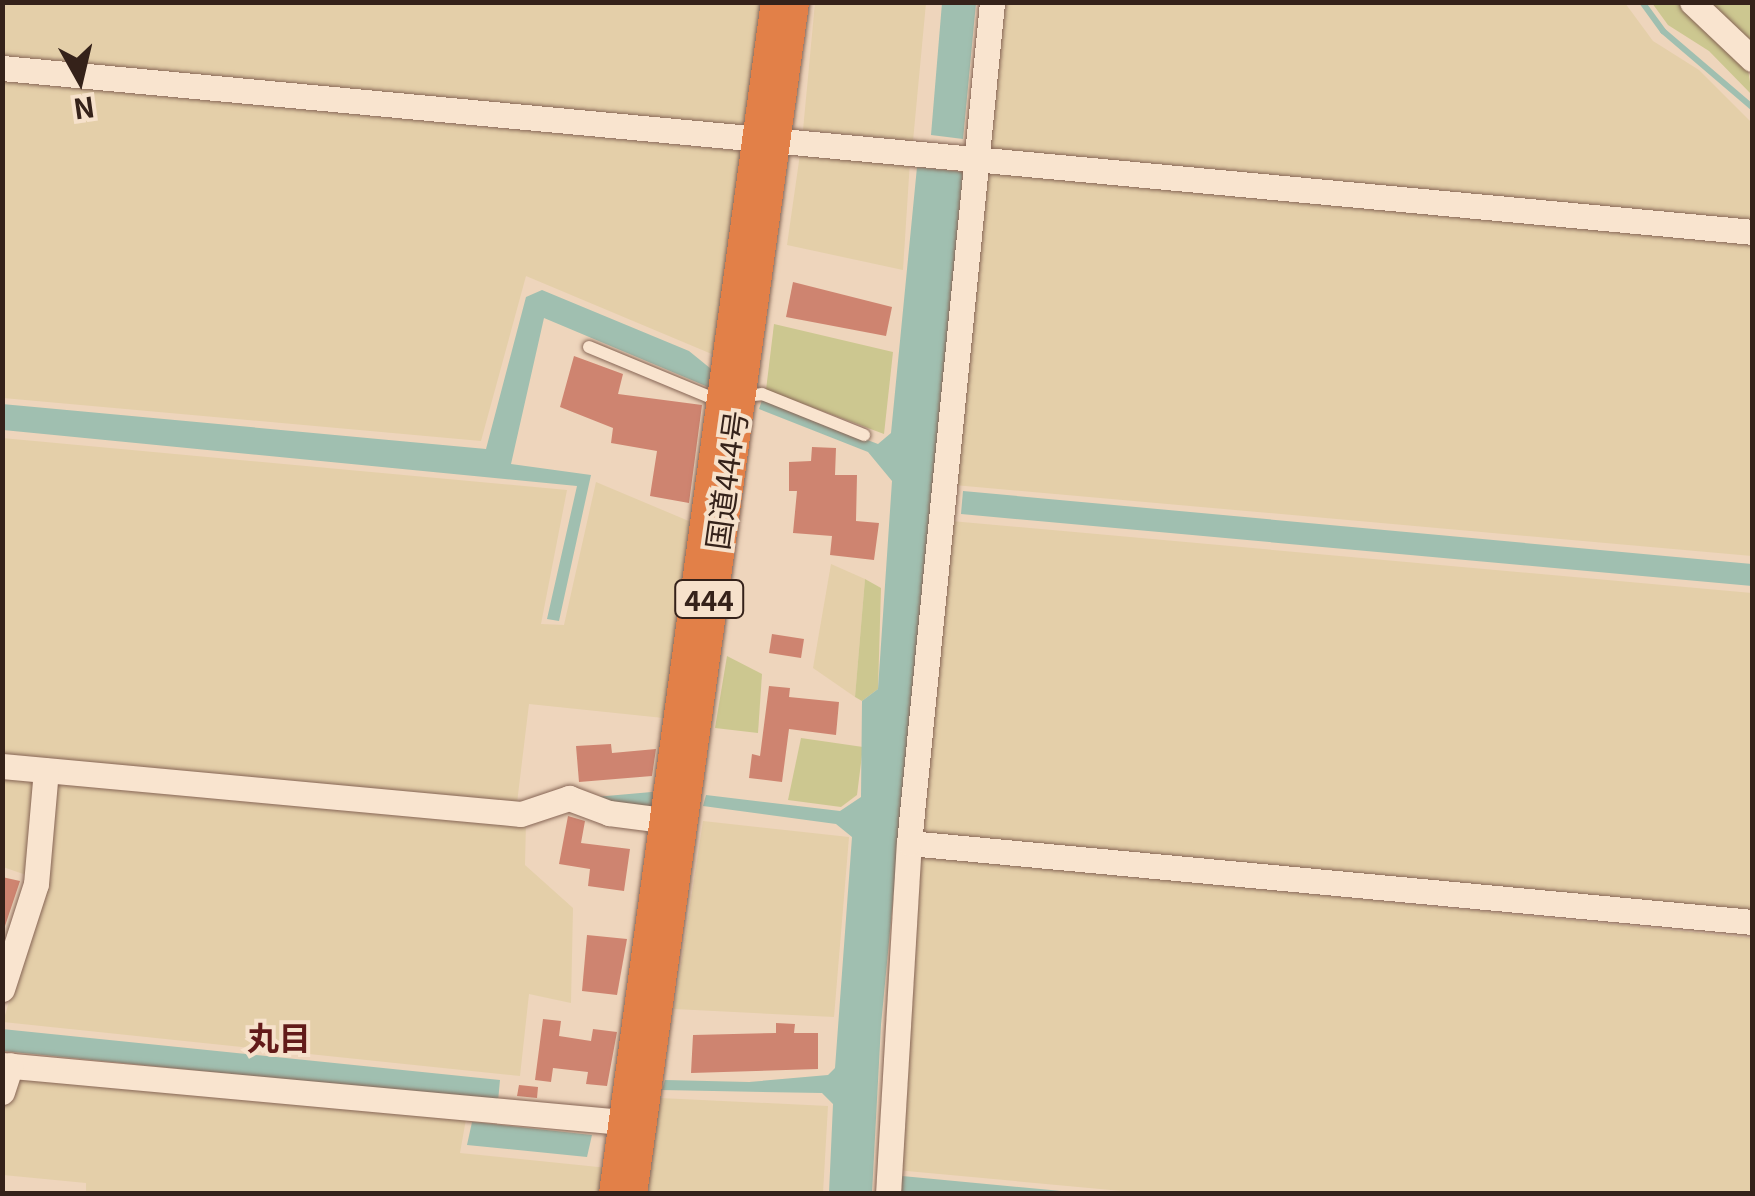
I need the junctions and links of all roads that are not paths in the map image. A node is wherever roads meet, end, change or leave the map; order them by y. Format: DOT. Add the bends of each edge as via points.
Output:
graph roads {
  1 [pos="786,2"];
  2 [pos="992,2"];
  3 [pos="1692,2"];
  4 [pos="1752,59"];
  5 [pos="2,68"];
  6 [pos="771,141"];
  7 [pos="978,158"];
  8 [pos="1752,232"];
  9 [pos="589,347"];
  10 [pos="736,397"];
  11 [pos="864,436"];
  12 [pos="2,766"];
  13 [pos="46,770"];
  14 [pos="678,822"];
  15 [pos="909,843"];
  16 [pos="1752,922"];
  17 [pos="2,989"];
  18 [pos="7,1065"];
  19 [pos="2,1092"];
  20 [pos="633,1124"];
  21 [pos="623,1194"];
  22 [pos="888,1194"];
  1 -- 6 [label="highway, 国道444号 / 444"];
  2 -- 7 [label="street"];
  3 -- 4 [label="street"];
  5 -- 6 [label="street"];
  6 -- 7 [label="street"];
  6 -- 10 [label="highway, 国道444号 / 444"];
  7 -- 8 [label="street"];
  7 -- 15 [label="street"];
  9 -- 10 [label="lane" via="721,402"];
  10 -- 11 [label="lane" via="762,394"];
  10 -- 14 [label="highway, 国道444号 / 444"];
  12 -- 13 [label="street"];
  13 -- 14 [label="street" via="521,814 569,798 610,813"];
  13 -- 17 [label="street" via="36,884"];
  14 -- 20 [label="highway, 国道444号 / 444"];
  15 -- 16 [label="street"];
  15 -- 22 [label="street"];
  18 -- 19 [label="street"];
  18 -- 20 [label="street"];
  20 -- 21 [label="highway, 国道444号 / 444"];
}
